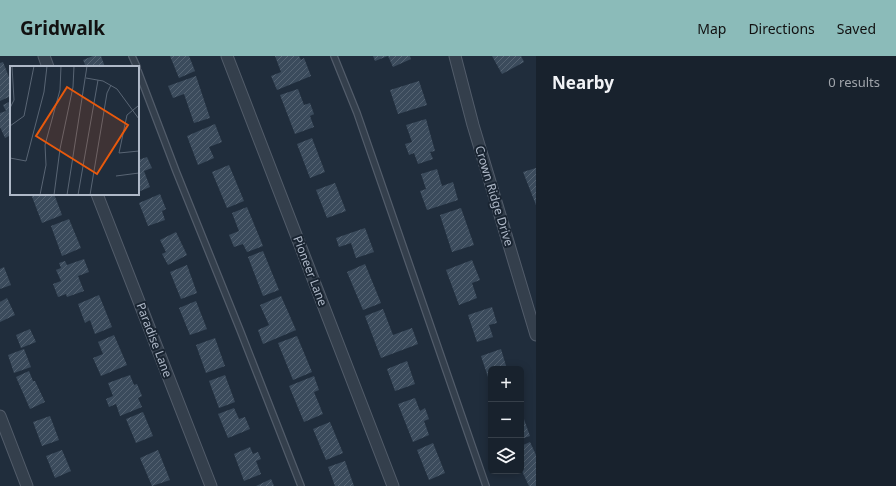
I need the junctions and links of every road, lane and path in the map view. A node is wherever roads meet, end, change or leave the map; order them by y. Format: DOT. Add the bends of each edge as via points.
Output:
graph roads {
  1 [pos="44,56"];
  2 [pos="132,56"];
  3 [pos="227,56"];
  4 [pos="334,56"];
  5 [pos="455,56"];
  6 [pos="48,66"];
  7 [pos="137,66"];
  8 [pos="139,74"];
  9 [pos="97,195"];
  10 [pos="536,335"];
  11 [pos="0,416"];
  12 [pos="27,486"];
  13 [pos="211,486"];
  14 [pos="301,486"];
  15 [pos="393,486"];
  16 [pos="486,486"];
  1 -- 6 [label="street"];
  2 -- 7 [label="lane"];
  3 -- 15 [label="street, Pioneer Lane"];
  4 -- 16 [label="lane" via="357,113"];
  5 -- 10 [label="street, Crown Ridge Drive"];
  8 -- 14 [label="lane"];
  9 -- 13 [label="street, Paradise Lane"];
  11 -- 12 [label="street"];
}
